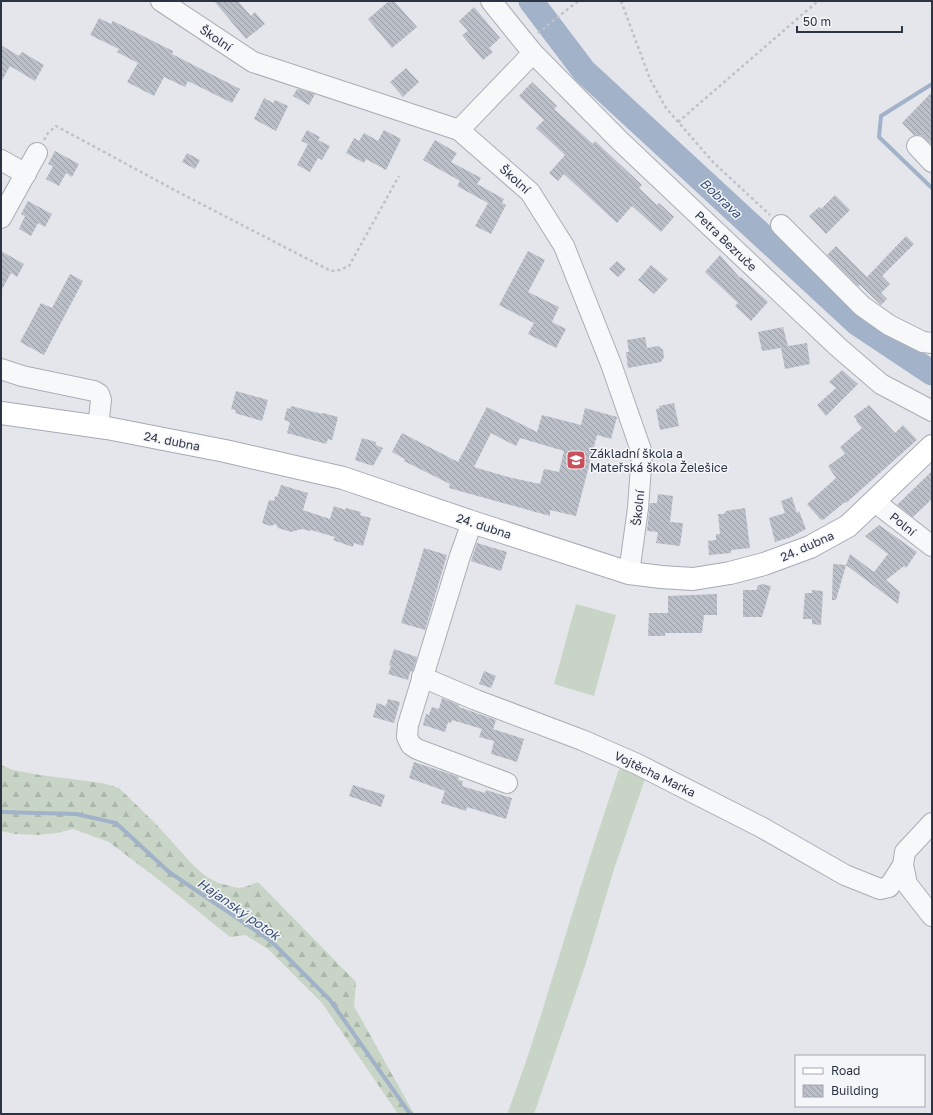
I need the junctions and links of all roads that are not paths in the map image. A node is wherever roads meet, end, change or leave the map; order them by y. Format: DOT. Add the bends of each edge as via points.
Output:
graph roads {
  1 [pos="161,1"];
  2 [pos="491,1"];
  3 [pos="533,53"];
  4 [pos="459,130"];
  5 [pos="917,146"];
  6 [pos="37,153"];
  7 [pos="1,160"];
  8 [pos="932,162"];
  9 [pos="26,174"];
  10 [pos="1,218"];
  11 [pos="780,225"];
  12 [pos="932,343"];
  13 [pos="1,369"];
  14 [pos="932,411"];
  15 [pos="1,414"];
  16 [pos="98,427"];
  17 [pos="932,446"];
  18 [pos="875,502"];
  19 [pos="472,522"];
  20 [pos="932,546"];
  21 [pos="629,573"];
  22 [pos="422,677"];
  23 [pos="507,783"];
  24 [pos="932,822"];
  25 [pos="903,865"];
  26 [pos="880,888"];
  27 [pos="932,915"];
  1 -- 4 [label="street, Školní" via="253,62"];
  2 -- 3 [label="street, Petra Bezruče"];
  3 -- 4 [label="street"];
  3 -- 14 [label="street, Petra Bezruče" via="620,141 838,347 881,384"];
  4 -- 21 [label="street, Školní" via="530,192 564,246 611,364 642,453"];
  5 -- 8 [label="street"];
  6 -- 9 [label="street"];
  7 -- 9 [label="street"];
  9 -- 10 [label="street"];
  11 -- 12 [label="street" via="862,306 889,325 923,342"];
  13 -- 16 [label="street" via="94,391 99,394"];
  15 -- 16 [label="main road, 24. dubna"];
  16 -- 19 [label="main road, 24. dubna" via="225,451 343,478"];
  17 -- 18 [label="main road, 24. dubna"];
  18 -- 20 [label="street, Polní"];
  18 -- 21 [label="main road, 24. dubna" via="848,526 810,547 764,564 693,579"];
  19 -- 21 [label="main road, 24. dubna"];
  19 -- 22 [label="street"];
  22 -- 23 [label="street" via="408,725 407,737 411,745"];
  22 -- 26 [label="street, Vojtěcha Marka" via="637,764 761,827 845,875"];
  24 -- 25 [label="street" via="906,852"];
  25 -- 26 [label="street" via="889,887"];
  25 -- 27 [label="street, Vojtěcha Marka" via="907,884"];
  26 -- 27 [label="street, Vojtěcha Marka"];
}
